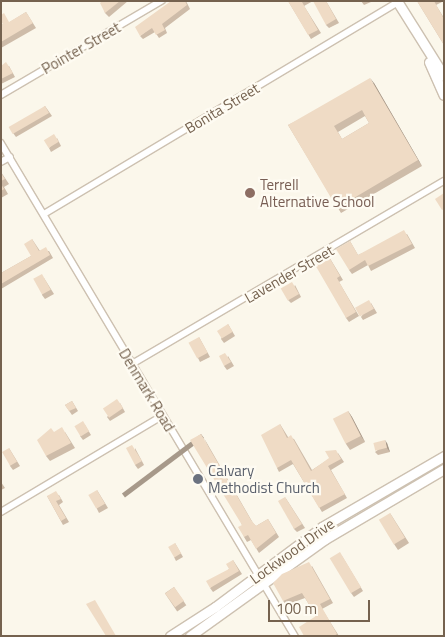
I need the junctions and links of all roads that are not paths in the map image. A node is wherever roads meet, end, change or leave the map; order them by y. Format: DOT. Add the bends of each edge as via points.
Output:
graph roads {
  1 [pos="161,1"];
  2 [pos="398,2"];
  3 [pos="421,44"];
  4 [pos="444,76"];
  5 [pos="444,95"];
  6 [pos="1,96"];
  7 [pos="1,142"];
  8 [pos="10,157"];
  9 [pos="1,162"];
  10 [pos="444,181"];
  11 [pos="44,214"];
  12 [pos="132,364"];
  13 [pos="162,416"];
  14 [pos="444,456"];
  15 [pos="444,468"];
  16 [pos="349,510"];
  17 [pos="1,512"];
  18 [pos="355,520"];
  19 [pos="259,574"];
  20 [pos="264,584"];
  21 [pos="175,634"];
  22 [pos="190,636"];
  23 [pos="295,636"];
  1 -- 6 [label="street, Pointer Street"];
  2 -- 3 [label="main road"];
  2 -- 11 [label="street, Bonita Street"];
  3 -- 4 [label="main road"];
  3 -- 5 [label="main road"];
  7 -- 8 [label="street, Denmark Road"];
  8 -- 9 [label="street"];
  8 -- 11 [label="street, Denmark Road"];
  10 -- 12 [label="street, Lavender Street"];
  11 -- 12 [label="street, Denmark Road"];
  12 -- 13 [label="street, Denmark Road"];
  13 -- 17 [label="street"];
  13 -- 19 [label="street, Denmark Road"];
  14 -- 16 [label="main road, Lockwood Drive"];
  15 -- 18 [label="main road, Lockwood Drive"];
  16 -- 18 [label="main road"];
  16 -- 19 [label="main road, Lockwood Drive" via="290,548"];
  18 -- 20 [label="main road, Lockwood Drive"];
  19 -- 20 [label="street, Denmark Road"];
  19 -- 21 [label="main road, Lockwood Drive"];
  20 -- 22 [label="main road, Lockwood Drive"];
  20 -- 23 [label="street, Denmark Road"];
}
